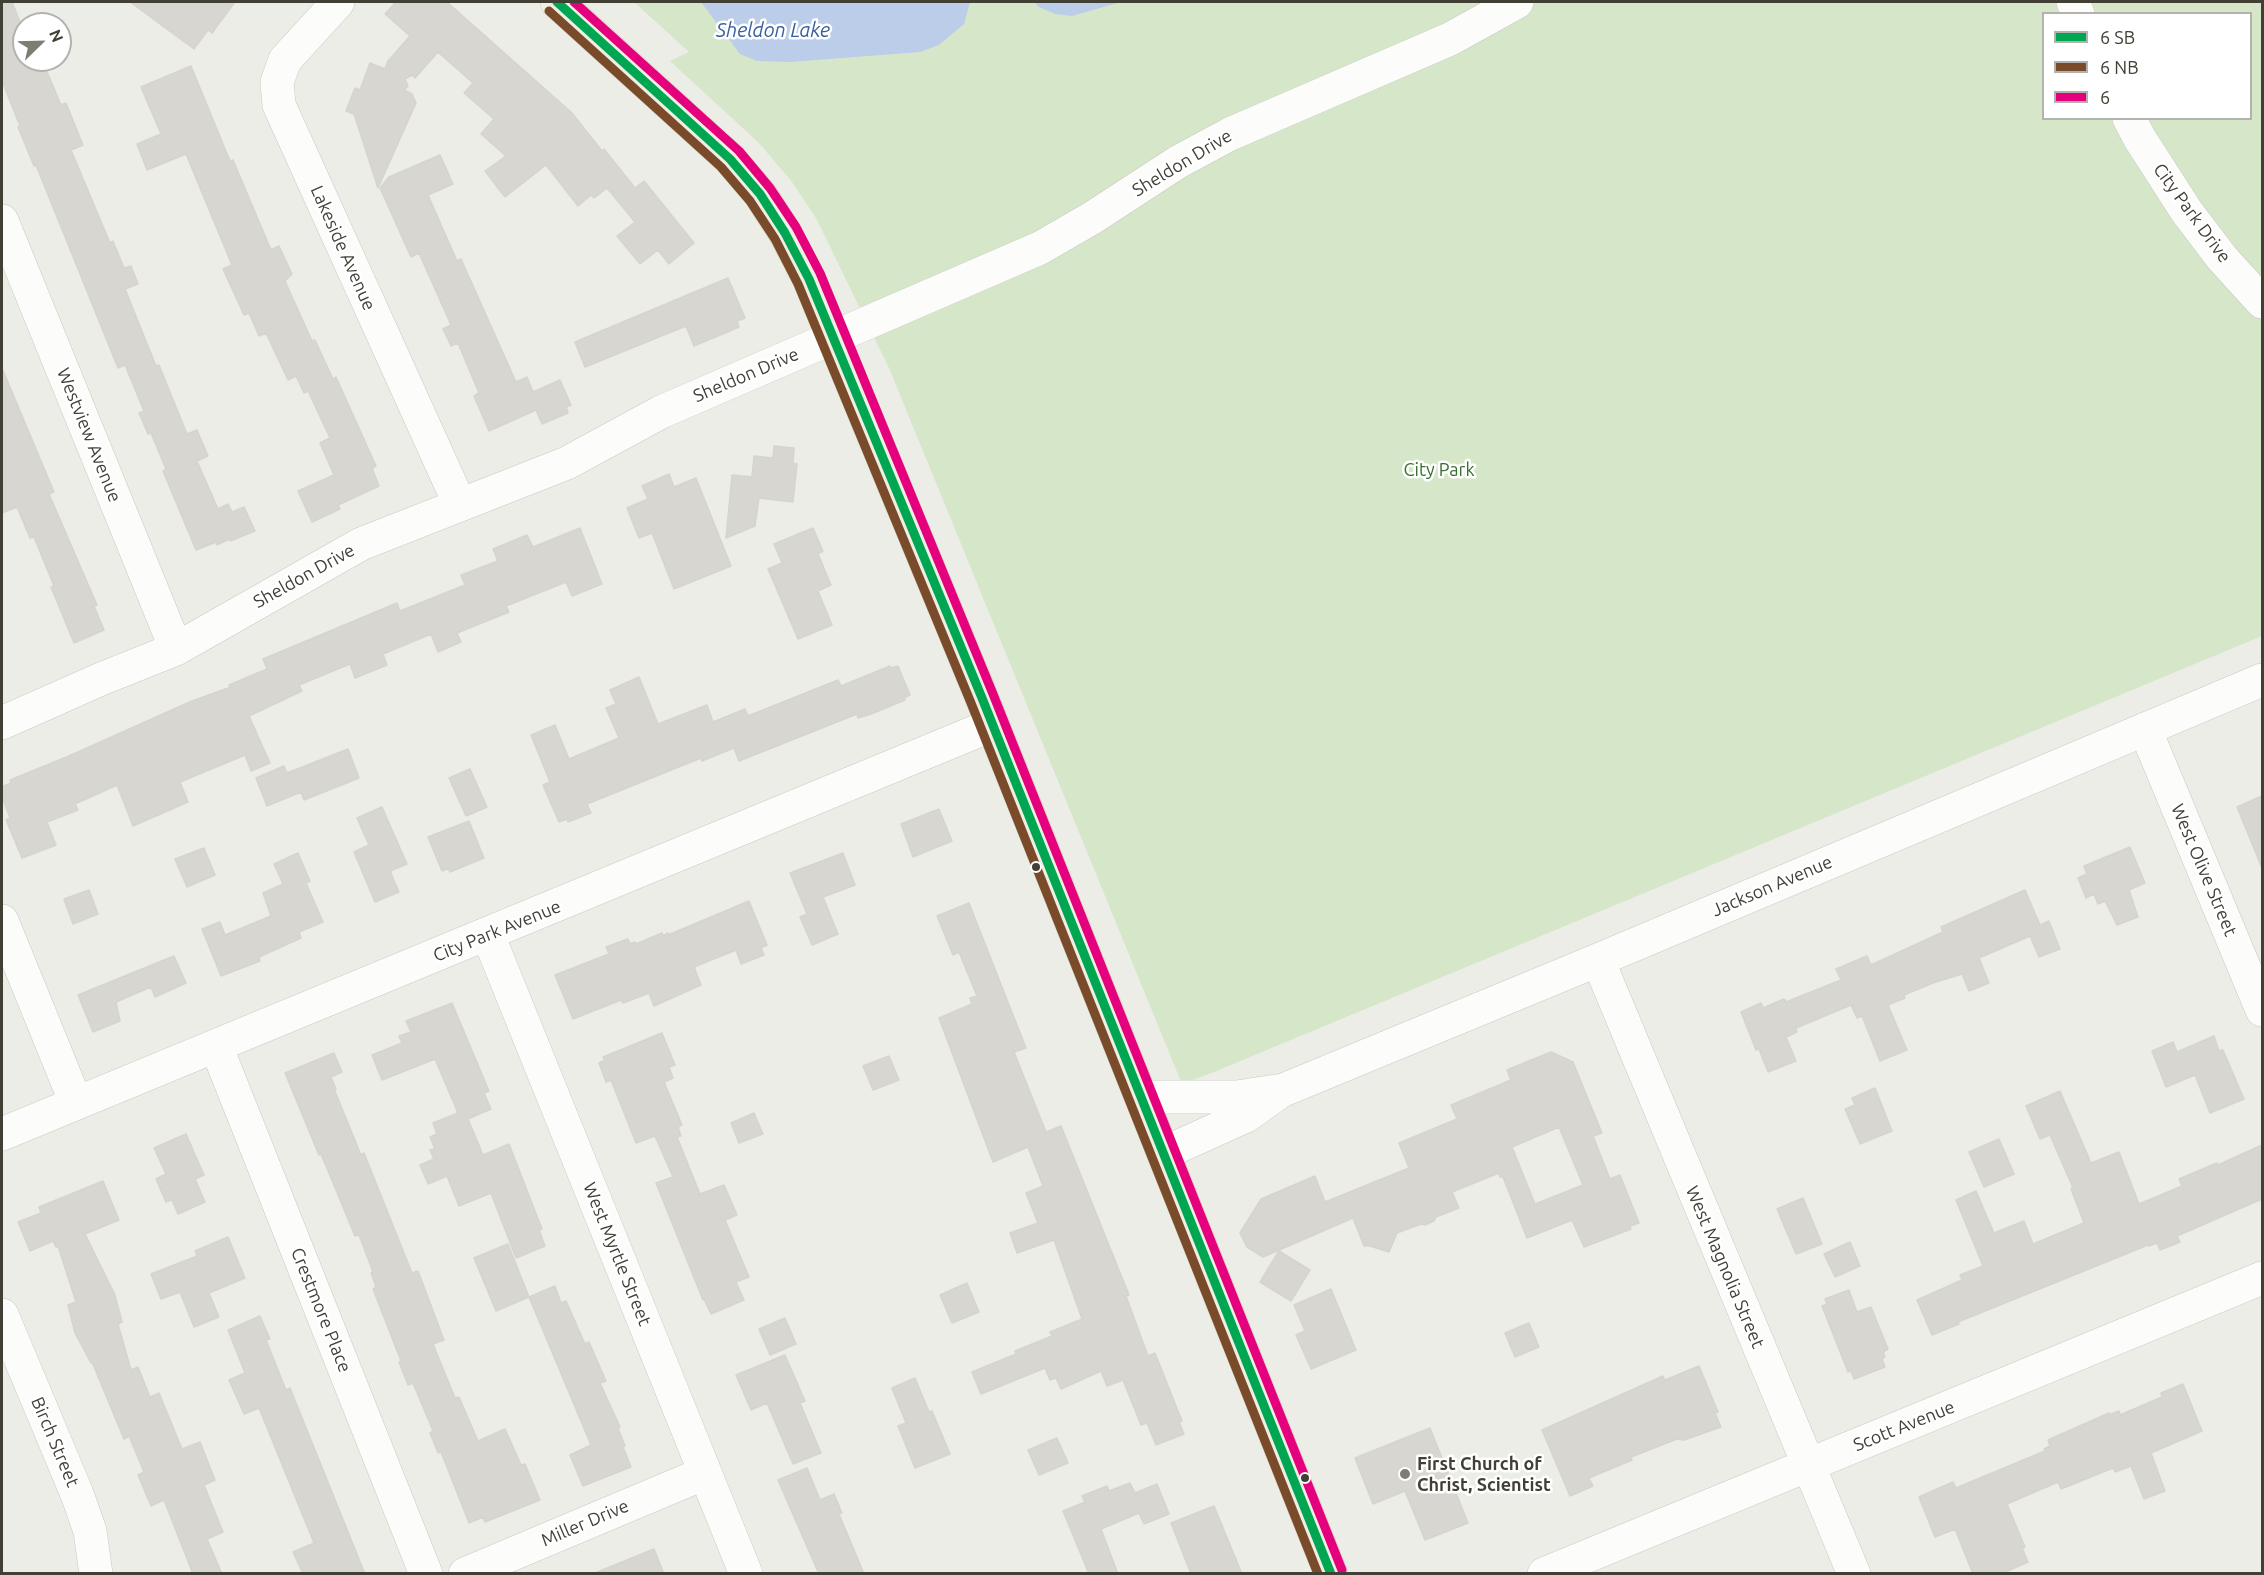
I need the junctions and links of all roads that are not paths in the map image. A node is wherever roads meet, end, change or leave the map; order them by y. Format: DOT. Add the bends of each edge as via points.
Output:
graph roads {
  1 [pos="338,2"];
  2 [pos="557,2"];
  3 [pos="1517,2"];
  4 [pos="2130,120"];
  5 [pos="2,221"];
  6 [pos="2262,302"];
  7 [pos="835,338"];
  8 [pos="460,505"];
  9 [pos="176,649"];
  10 [pos="2262,680"];
  11 [pos="2,723"];
  12 [pos="993,725"];
  13 [pos="2145,729"];
  14 [pos="2,921"];
  15 [pos="488,935"];
  16 [pos="1599,960"];
  17 [pos="2262,1010"];
  18 [pos="216,1046"];
  19 [pos="1281,1091"];
  20 [pos="1142,1097"];
  21 [pos="76,1103"];
  22 [pos="2,1134"];
  23 [pos="1164,1153"];
  24 [pos="2262,1278"];
  25 [pos="2,1315"];
  26 [pos="1809,1465"];
  27 [pos="705,1473"];
  28 [pos="96,1574"];
  29 [pos="426,1574"];
  30 [pos="465,1574"];
  31 [pos="746,1574"];
  32 [pos="1331,1574"];
  33 [pos="1545,1574"];
  34 [pos="1854,1574"];
  1 -- 8 [label="street, Lakeside Avenue" via="285,60 277,82 279,105"];
  2 -- 7 [label="main road" via="706,136 760,194 809,279"];
  3 -- 7 [label="street, Sheldon Drive" via="1450,39 1230,134 1040,248"];
  4 -- 6 [label="street, City Park Drive" via="2187,212"];
  5 -- 9 [label="street, Westview Avenue"];
  7 -- 8 [label="street, Sheldon Drive" via="661,412 567,463"];
  7 -- 12 [label="main road"];
  8 -- 9 [label="street, Sheldon Drive" via="361,544"];
  9 -- 11 [label="street, Sheldon Drive"];
  10 -- 13 [label="street, Jackson Avenue"];
  12 -- 15 [label="street, City Park Avenue"];
  12 -- 20 [label="main road"];
  13 -- 16 [label="street, Jackson Avenue"];
  13 -- 17 [label="street, West Olive Street"];
  14 -- 21 [label="street"];
  15 -- 18 [label="street, City Park Avenue"];
  15 -- 27 [label="street, West Myrtle Street"];
  16 -- 19 [label="street, Jackson Avenue"];
  16 -- 26 [label="street, West Magnolia Street"];
  18 -- 21 [label="street, City Park Avenue"];
  18 -- 29 [label="street, Crestmore Place"];
  19 -- 20 [label="street, Jackson Avenue" via="1237,1097"];
  19 -- 23 [label="street, Jackson Avenue" via="1246,1116"];
  20 -- 23 [label="main road"];
  21 -- 22 [label="street, City Park Avenue"];
  23 -- 32 [label="main road"];
  24 -- 26 [label="street, Scott Avenue"];
  25 -- 28 [label="street, Birch Street" via="77,1494 90,1531"];
  26 -- 33 [label="street, Scott Avenue"];
  26 -- 34 [label="street, West Magnolia Street"];
  27 -- 30 [label="street, Miller Drive"];
  27 -- 31 [label="street, West Myrtle Street"];
}
